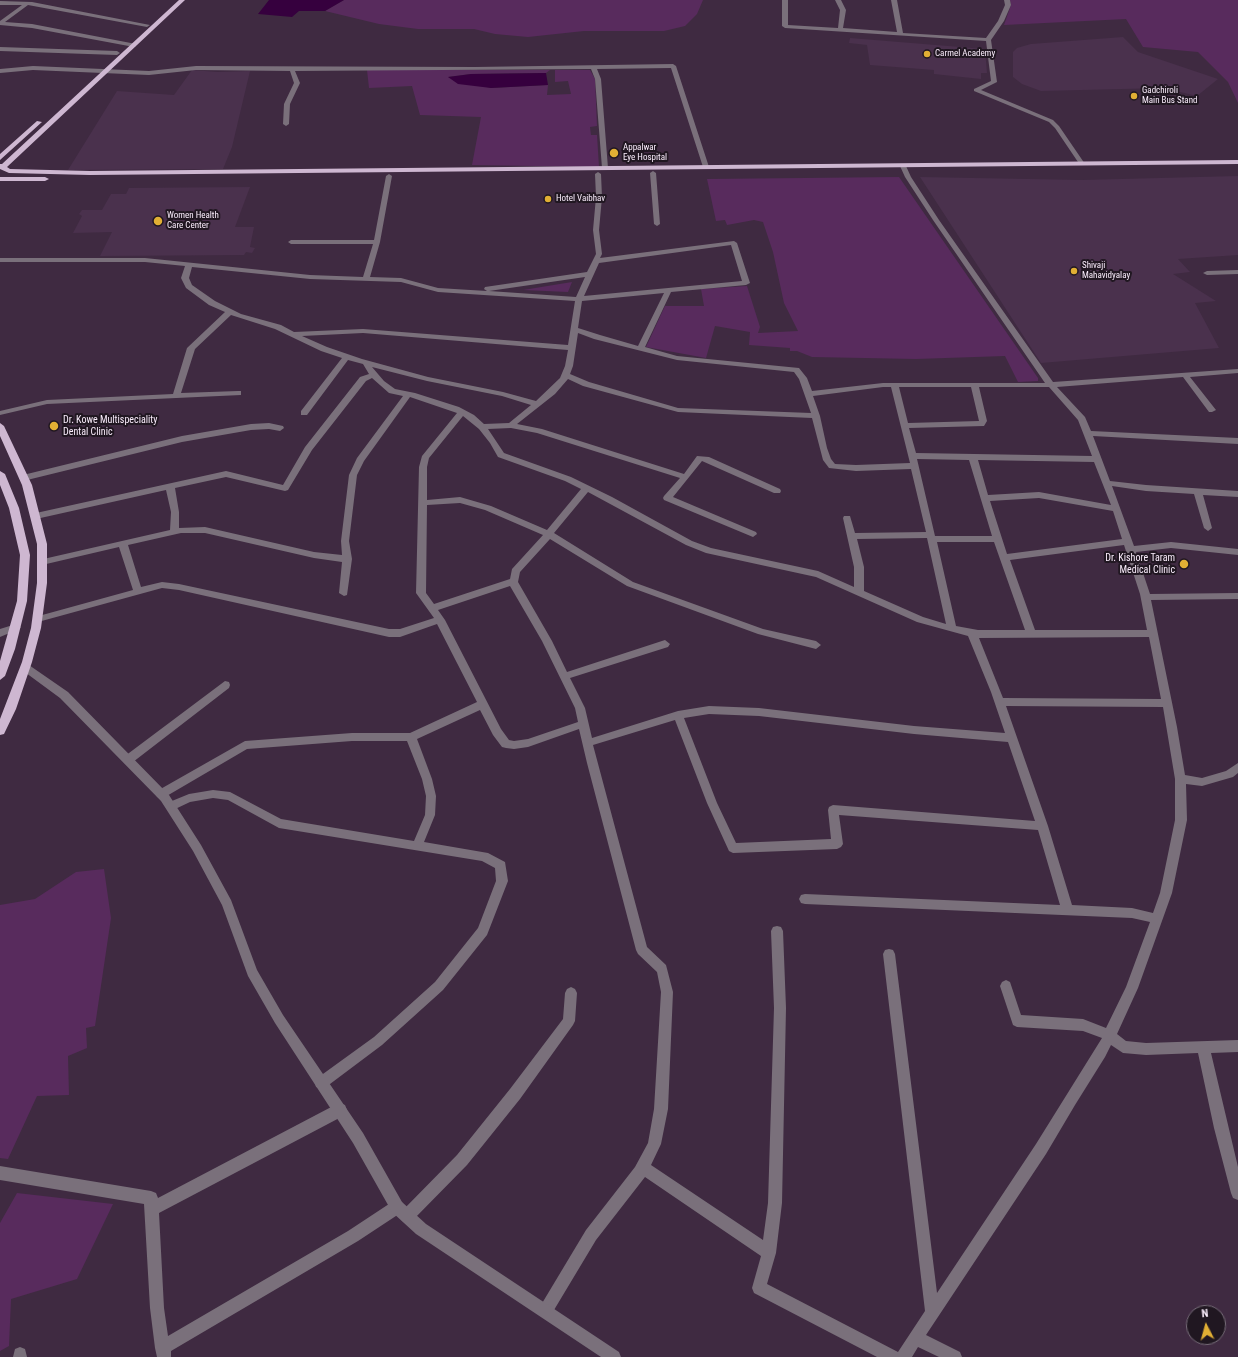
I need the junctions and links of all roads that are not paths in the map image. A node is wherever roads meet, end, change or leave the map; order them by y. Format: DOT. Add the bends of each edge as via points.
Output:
graph roads {
  1 [pos="173,0"];
  2 [pos="182,0"];
  3 [pos="785,0"];
  4 [pos="838,0"];
  5 [pos="894,0"];
  6 [pos="1007,0"];
  7 [pos="4,2"];
  8 [pos="27,4"];
  9 [pos="1,22"];
  10 [pos="147,25"];
  11 [pos="840,29"];
  12 [pos="900,33"];
  13 [pos="988,40"];
  14 [pos="127,44"];
  15 [pos="134,45"];
  16 [pos="0,49"];
  17 [pos="117,53"];
  18 [pos="593,67"];
  19 [pos="292,69"];
  20 [pos="0,71"];
  21 [pos="96,72"];
  22 [pos="105,72"];
  23 [pos="67,97"];
  24 [pos="45,117"];
  25 [pos="286,124"];
  26 [pos="0,158"];
  27 [pos="1238,162"];
  28 [pos="1082,164"];
  29 [pos="706,167"];
  30 [pos="4,168"];
  31 [pos="605,168"];
  32 [pos="904,168"];
  33 [pos="1238,168"];
  34 [pos="653,173"];
  35 [pos="598,174"];
  36 [pos="390,176"];
  37 [pos="1,180"];
  38 [pos="657,224"];
  39 [pos="290,242"];
  40 [pos="377,242"];
  41 [pos="0,260"];
  42 [pos="596,261"];
  43 [pos="189,264"];
  44 [pos="1238,272"];
  45 [pos="1207,273"];
  46 [pos="589,274"];
  47 [pos="366,279"];
  48 [pos="669,290"];
  49 [pos="473,292"];
  50 [pos="579,300"];
  51 [pos="230,312"];
  52 [pos="575,329"];
  53 [pos="292,334"];
  54 [pos="572,348"];
  55 [pos="641,348"];
  56 [pos="346,357"];
  57 [pos="366,363"];
  58 [pos="1238,371"];
  59 [pos="1184,374"];
  60 [pos="372,375"];
  61 [pos="565,375"];
  62 [pos="894,385"];
  63 [pos="1051,385"];
  64 [pos="975,386"];
  65 [pos="238,393"];
  66 [pos="408,394"];
  67 [pos="809,394"];
  68 [pos="177,395"];
  69 [pos="538,404"];
  70 [pos="1212,410"];
  71 [pos="304,412"];
  72 [pos="462,412"];
  73 [pos="0,413"];
  74 [pos="816,416"];
  75 [pos="510,425"];
  76 [pos="0,426"];
  77 [pos="905,426"];
  78 [pos="482,427"];
  79 [pos="280,428"];
  80 [pos="1087,434"];
  81 [pos="1238,441"];
  82 [pos="912,456"];
  83 [pos="973,458"];
  84 [pos="1098,459"];
  85 [pos="915,466"];
  86 [pos="686,477"];
  87 [pos="23,478"];
  88 [pos="1,479"];
  89 [pos="1107,483"];
  90 [pos="170,487"];
  91 [pos="587,488"];
  92 [pos="778,490"];
  93 [pos="1198,491"];
  94 [pos="1238,494"];
  95 [pos="985,498"];
  96 [pos="422,503"];
  97 [pos="1117,509"];
  98 [pos="36,516"];
  99 [pos="847,518"];
  100 [pos="1208,528"];
  101 [pos="174,531"];
  102 [pos="549,534"];
  103 [pos="752,534"];
  104 [pos="851,536"];
  105 [pos="932,537"];
  106 [pos="997,539"];
  107 [pos="124,544"];
  108 [pos="1129,546"];
  109 [pos="1238,552"];
  110 [pos="1004,558"];
  111 [pos="347,559"];
  112 [pos="42,562"];
  113 [pos="513,582"];
  114 [pos="138,592"];
  115 [pos="860,592"];
  116 [pos="344,594"];
  117 [pos="1238,596"];
  118 [pos="1145,597"];
  119 [pos="431,609"];
  120 [pos="38,619"];
  121 [pos="440,620"];
  122 [pos="16,628"];
  123 [pos="952,629"];
  124 [pos="0,633"];
  125 [pos="972,633"];
  126 [pos="1153,633"];
  127 [pos="1031,634"];
  128 [pos="665,644"];
  129 [pos="816,645"];
  130 [pos="26,667"];
  131 [pos="0,676"];
  132 [pos="565,676"];
  133 [pos="225,684"];
  134 [pos="1000,702"];
  135 [pos="1167,702"];
  136 [pos="483,704"];
  137 [pos="678,714"];
  138 [pos="583,724"];
  139 [pos="0,731"];
  140 [pos="411,737"];
  141 [pos="1011,738"];
  142 [pos="588,743"];
  143 [pos="129,759"];
  144 [pos="1236,773"];
  145 [pos="1180,779"];
  146 [pos="161,794"];
  147 [pos="171,806"];
  148 [pos="1042,826"];
  149 [pos="417,846"];
  150 [pos="805,900"];
  151 [pos="1068,911"];
  152 [pos="1157,920"];
  153 [pos="777,931"];
  154 [pos="890,954"];
  155 [pos="1006,986"];
  156 [pos="571,993"];
  157 [pos="1110,1035"];
  158 [pos="1238,1046"];
  159 [pos="1203,1047"];
  160 [pos="321,1083"];
  161 [pos="340,1110"];
  162 [pos="642,1167"];
  163 [pos="0,1173"];
  164 [pos="1238,1193"];
  165 [pos="152,1209"];
  166 [pos="402,1211"];
  167 [pos="768,1252"];
  168 [pos="546,1310"];
  169 [pos="932,1312"];
  170 [pos="916,1338"];
  171 [pos="163,1353"];
  172 [pos="614,1357"];
  173 [pos="892,1357"];
  174 [pos="903,1357"];
  175 [pos="955,1357"];
  1 -- 10 [label="highway"];
  2 -- 15 [label="highway"];
  3 -- 11 [label="street" via="785,26"];
  4 -- 11 [label="street" via="843,10"];
  5 -- 12 [label="street"];
  6 -- 13 [label="street" via="1008,5 1001,20"];
  7 -- 8 [label="street"];
  8 -- 9 [label="street"];
  8 -- 10 [label="street"];
  9 -- 14 [label="street"];
  10 -- 14 [label="highway"];
  11 -- 12 [label="street"];
  12 -- 13 [label="street"];
  13 -- 28 [label="street" via="994,82 976,90 1051,121"];
  14 -- 15 [label="street"];
  14 -- 17 [label="highway"];
  15 -- 22 [label="highway"];
  16 -- 17 [label="street"];
  17 -- 21 [label="highway"];
  18 -- 19 [label="street"];
  18 -- 29 [label="street" via="673,66"];
  18 -- 31 [label="street" via="598,79"];
  19 -- 22 [label="street" via="196,68 150,73"];
  19 -- 25 [label="street" via="297,83 287,104"];
  20 -- 21 [label="street" via="33,68"];
  21 -- 22 [label="street"];
  21 -- 23 [label="highway"];
  22 -- 30 [label="highway"];
  24 -- 26 [label="highway"];
  27 -- 28 [label="highway"];
  28 -- 32 [label="highway"];
  29 -- 31 [label="highway"];
  29 -- 32 [label="highway"];
  30 -- 31 [label="highway" via="90,173"];
  30 -- 37 [label="highway" via="9,174"];
  32 -- 33 [label="highway"];
  32 -- 34 [label="highway"];
  32 -- 63 [label="street" via="936,220"];
  34 -- 35 [label="highway"];
  34 -- 38 [label="street"];
  35 -- 36 [label="highway"];
  35 -- 42 [label="street" via="596,230 599,254"];
  36 -- 37 [label="highway"];
  36 -- 40 [label="street"];
  39 -- 40 [label="street"];
  40 -- 47 [label="street"];
  41 -- 43 [label="street" via="146,260"];
  42 -- 46 [label="street"];
  42 -- 48 [label="street" via="734,243 746,283"];
  43 -- 47 [label="street" via="310,277"];
  43 -- 51 [label="street" via="185,278 189,286 212,303"];
  44 -- 45 [label="street"];
  46 -- 49 [label="street"];
  46 -- 50 [label="street"];
  47 -- 49 [label="street" via="401,280 438,290"];
  48 -- 50 [label="street"];
  48 -- 55 [label="street"];
  49 -- 50 [label="street"];
  50 -- 52 [label="street"];
  51 -- 53 [label="street"];
  51 -- 68 [label="street" via="191,348"];
  52 -- 54 [label="street"];
  52 -- 55 [label="street"];
  53 -- 54 [label="street" via="363,331"];
  53 -- 56 [label="street"];
  54 -- 61 [label="street"];
  55 -- 67 [label="street" via="677,358 796,370 803,378"];
  56 -- 57 [label="street"];
  56 -- 71 [label="street"];
  57 -- 60 [label="street"];
  57 -- 69 [label="street"];
  58 -- 59 [label="street"];
  59 -- 63 [label="street"];
  59 -- 70 [label="street"];
  60 -- 66 [label="street" via="392,390"];
  60 -- 90 [label="street" via="363,380 334,414 308,450 286,488 226,474"];
  61 -- 69 [label="street" via="556,388"];
  61 -- 74 [label="street" via="586,384 678,410"];
  62 -- 64 [label="street"];
  62 -- 67 [label="street"];
  62 -- 77 [label="street"];
  63 -- 64 [label="street"];
  63 -- 80 [label="street" via="1082,419"];
  64 -- 77 [label="street" via="983,421 981,424"];
  65 -- 68 [label="street"];
  66 -- 72 [label="street"];
  66 -- 111 [label="street" via="360,460 353,475 345,541"];
  67 -- 74 [label="street"];
  68 -- 73 [label="street" via="47,402"];
  69 -- 75 [label="street"];
  72 -- 78 [label="street"];
  72 -- 96 [label="street" via="425,458"];
  74 -- 85 [label="street" via="823,448 832,466"];
  75 -- 78 [label="street"];
  75 -- 86 [label="street" via="539,431"];
  76 -- 87 [label="highway"];
  77 -- 82 [label="street"];
  78 -- 91 [label="street" via="501,455"];
  79 -- 87 [label="street" via="251,427 182,439"];
  80 -- 81 [label="street"];
  80 -- 84 [label="street"];
  82 -- 83 [label="street"];
  82 -- 85 [label="street"];
  83 -- 84 [label="street"];
  83 -- 95 [label="street"];
  84 -- 89 [label="street"];
  85 -- 105 [label="street"];
  86 -- 92 [label="street" via="700,458"];
  86 -- 103 [label="street" via="667,498"];
  87 -- 98 [label="highway"];
  88 -- 122 [label="highway" via="14,508 25,555 22,601"];
  89 -- 93 [label="street"];
  89 -- 97 [label="street"];
  90 -- 98 [label="street"];
  90 -- 101 [label="street" via="175,512"];
  91 -- 102 [label="street"];
  91 -- 115 [label="street" via="689,543 709,551 818,574"];
  93 -- 94 [label="street"];
  93 -- 100 [label="street"];
  95 -- 97 [label="street" via="1039,495"];
  95 -- 106 [label="street"];
  96 -- 102 [label="street" via="460,500 488,508"];
  96 -- 119 [label="street" via="421,593"];
  97 -- 108 [label="street"];
  98 -- 112 [label="highway" via="42,544"];
  99 -- 104 [label="street"];
  101 -- 107 [label="street"];
  101 -- 111 [label="street" via="205,530 314,556"];
  102 -- 113 [label="street" via="515,571"];
  102 -- 129 [label="street" via="630,584 761,632"];
  104 -- 105 [label="street"];
  104 -- 115 [label="street" via="859,567"];
  105 -- 106 [label="street"];
  105 -- 123 [label="street"];
  106 -- 110 [label="street"];
  107 -- 112 [label="street"];
  107 -- 114 [label="street"];
  108 -- 109 [label="street" via="1171,545"];
  108 -- 110 [label="street"];
  108 -- 118 [label="street"];
  110 -- 127 [label="street"];
  111 -- 116 [label="street"];
  112 -- 120 [label="highway"];
  113 -- 119 [label="street"];
  113 -- 132 [label="street"];
  114 -- 120 [label="street"];
  114 -- 121 [label="street" via="162,585 179,587 389,633 400,633"];
  115 -- 123 [label="street" via="920,620"];
  117 -- 118 [label="street"];
  118 -- 126 [label="street"];
  119 -- 121 [label="street"];
  120 -- 130 [label="highway"];
  121 -- 136 [label="street"];
  122 -- 124 [label="street"];
  122 -- 131 [label="highway"];
  123 -- 125 [label="street"];
  125 -- 127 [label="street"];
  125 -- 134 [label="street"];
  126 -- 127 [label="street"];
  126 -- 135 [label="street"];
  128 -- 132 [label="street"];
  130 -- 139 [label="highway"];
  130 -- 143 [label="street" via="64,695"];
  132 -- 138 [label="street" via="580,708"];
  133 -- 143 [label="street"];
  134 -- 135 [label="street"];
  134 -- 141 [label="street"];
  135 -- 145 [label="street"];
  136 -- 138 [label="street" via="497,732 506,744 514,746"];
  136 -- 140 [label="street"];
  137 -- 141 [label="street" via="709,710 759,712"];
  137 -- 142 [label="street"];
  137 -- 148 [label="street" via="712,803 733,848 837,844 833,810"];
  138 -- 142 [label="street"];
  140 -- 146 [label="street" via="352,737 245,745"];
  140 -- 149 [label="street" via="431,796 430,815"];
  141 -- 148 [label="street"];
  142 -- 162 [label="street" via="642,950 662,969 666,992 661,1109 654,1144"];
  143 -- 146 [label="street"];
  144 -- 145 [label="street" via="1202,782"];
  145 -- 152 [label="street" via="1181,820 1166,893"];
  146 -- 147 [label="street"];
  147 -- 149 [label="street" via="195,797 213,794 230,796 279,823"];
  147 -- 160 [label="street" via="197,848 226,904 252,972"];
  148 -- 151 [label="street"];
  149 -- 160 [label="street" via="484,856 501,865 502,881 485,924 439,986 378,1041"];
  150 -- 151 [label="street"];
  151 -- 152 [label="street" via="1132,913"];
  152 -- 157 [label="street" via="1132,988"];
  153 -- 167 [label="street" via="780,1008 775,1203"];
  154 -- 169 [label="street"];
  155 -- 157 [label="street" via="1017,1021 1083,1025"];
  156 -- 166 [label="street" via="569,1021 515,1094 462,1160"];
  157 -- 159 [label="street" via="1123,1047"];
  157 -- 169 [label="street" via="1041,1149"];
  158 -- 159 [label="street"];
  159 -- 164 [label="street"];
  160 -- 161 [label="street"];
  161 -- 165 [label="street"];
  161 -- 166 [label="street"];
  162 -- 167 [label="street"];
  162 -- 168 [label="street" via="591,1235"];
  163 -- 165 [label="street" via="151,1198"];
  165 -- 171 [label="street" via="157,1308"];
  166 -- 168 [label="street" via="421,1229"];
  166 -- 171 [label="street" via="353,1236"];
  167 -- 173 [label="street" via="759,1288"];
  168 -- 172 [label="street"];
  169 -- 170 [label="street"];
  170 -- 174 [label="street"];
  170 -- 175 [label="street"];
}
